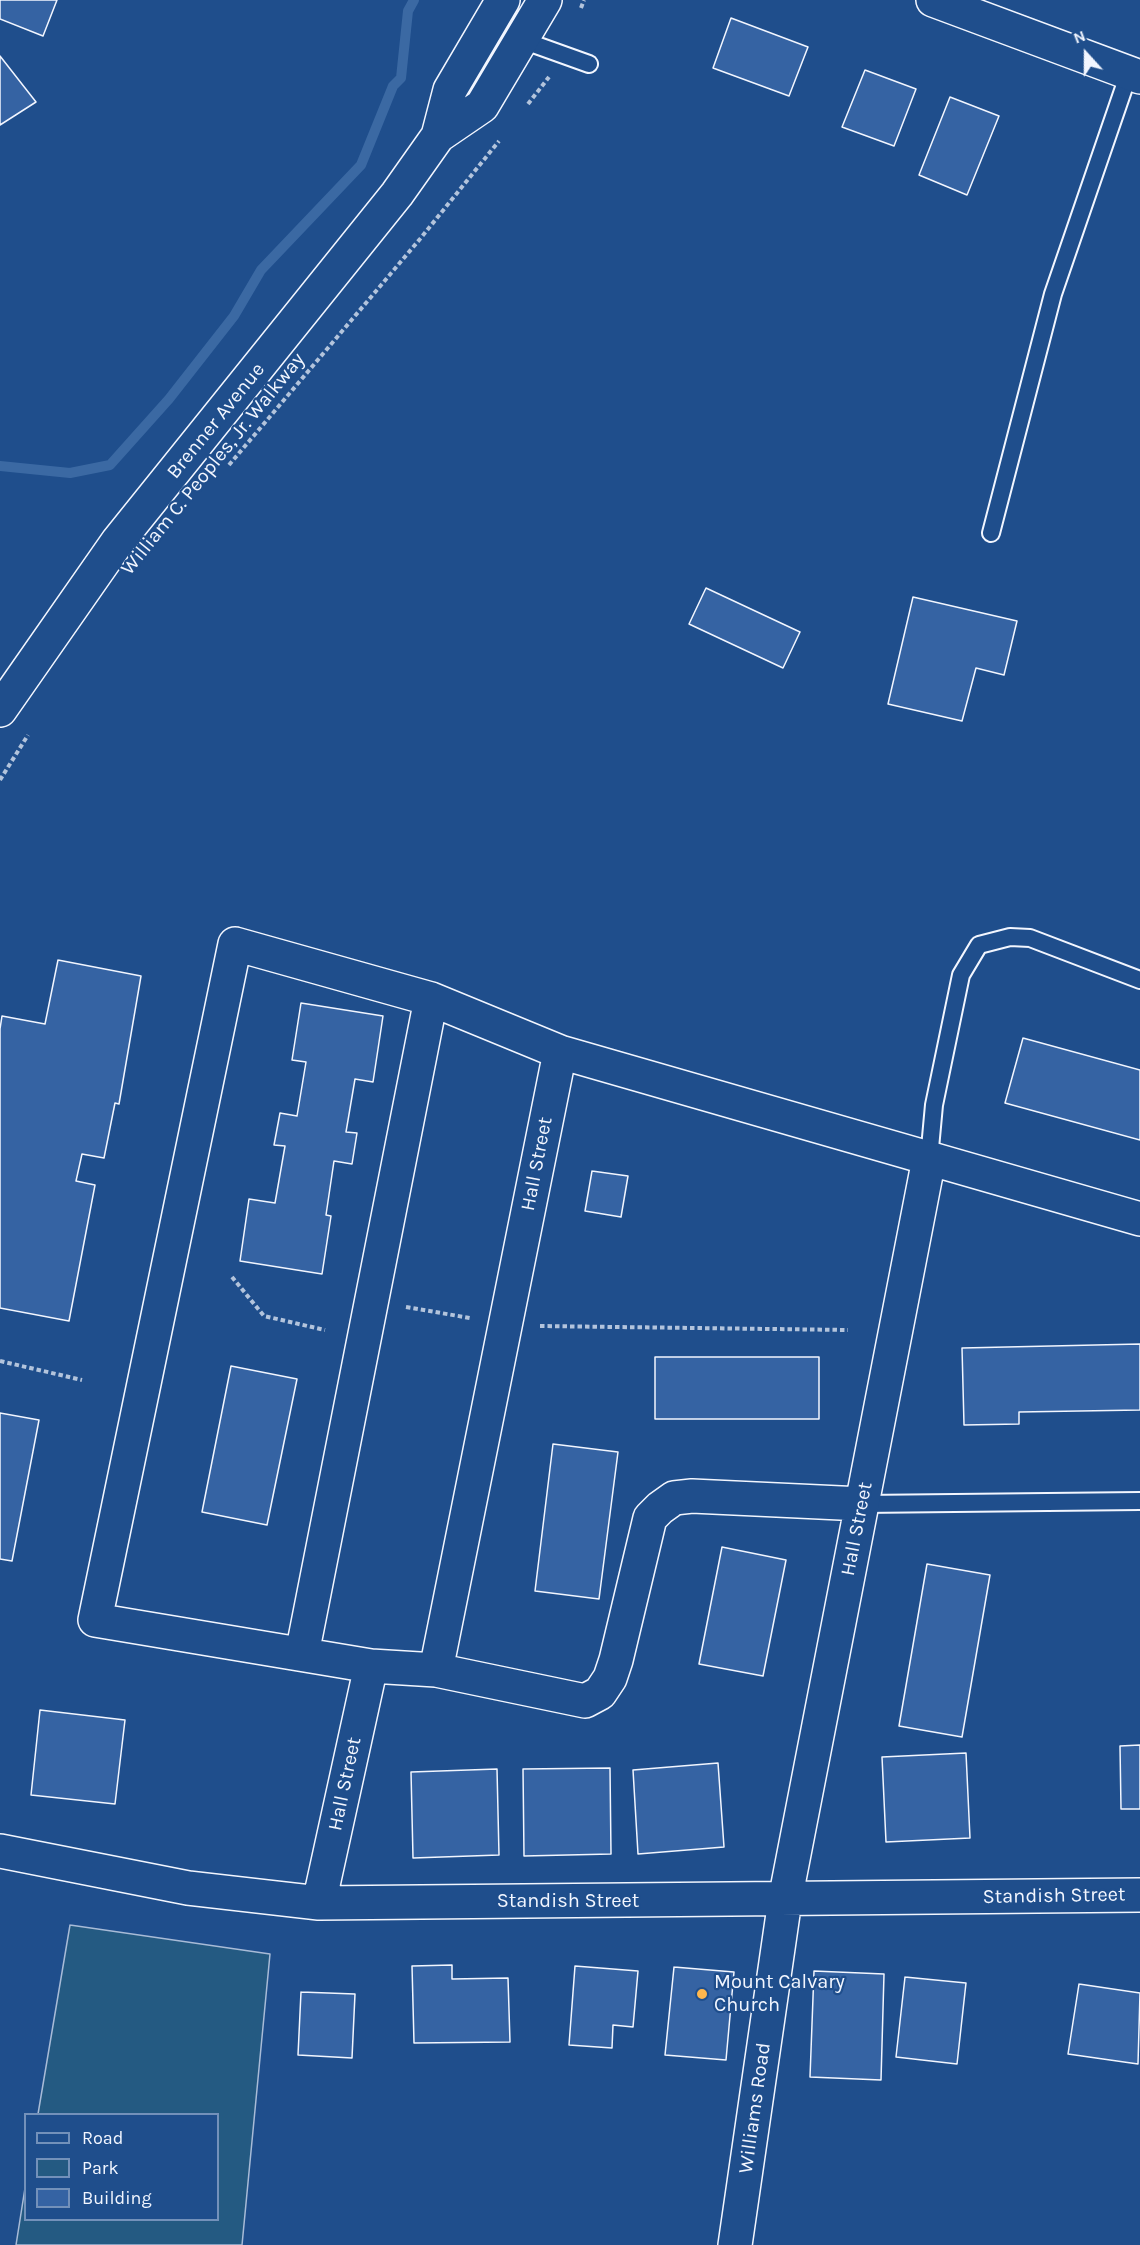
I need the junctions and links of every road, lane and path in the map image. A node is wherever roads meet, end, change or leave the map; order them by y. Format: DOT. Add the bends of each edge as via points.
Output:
graph roads {
  1 [pos="503,0"];
  2 [pos="545,0"];
  3 [pos="584,0"];
  4 [pos="933,0"];
  5 [pos="522,40"];
  6 [pos="560,54"];
  7 [pos="589,64"];
  8 [pos="1134,75"];
  9 [pos="521,113"];
  10 [pos="438,136"];
  11 [pos="499,140"];
  12 [pos="228,466"];
  13 [pos="991,533"];
  14 [pos="0,710"];
  15 [pos="29,734"];
  16 [pos="0,780"];
  17 [pos="1140,980"];
  18 [pos="431,999"];
  19 [pos="560,1052"];
  20 [pos="929,1159"];
  21 [pos="1140,1219"];
  22 [pos="232,1277"];
  23 [pos="400,1306"];
  24 [pos="477,1320"];
  25 [pos="538,1325"];
  26 [pos="325,1330"];
  27 [pos="848,1330"];
  28 [pos="0,1361"];
  29 [pos="82,1380"];
  30 [pos="1140,1501"];
  31 [pos="862,1504"];
  32 [pos="302,1654"];
  33 [pos="371,1666"];
  34 [pos="436,1670"];
  35 [pos="0,1851"];
  36 [pos="1140,1894"];
  37 [pos="785,1900"];
  38 [pos="319,1903"];
  39 [pos="735,2245"];
  1 -- 10 [label="street, Brenner Avenue" via="450,90"];
  2 -- 5 [label="street, Brenner Avenue"];
  3 -- 6 [label="path"];
  4 -- 8 [label="street"];
  5 -- 6 [label="lane"];
  5 -- 10 [label="street, Brenner Avenue" via="482,106"];
  6 -- 7 [label="lane"];
  6 -- 9 [label="path" via="549,77"];
  8 -- 13 [label="lane" via="1053,294"];
  10 -- 14 [label="street, Brenner Avenue" via="324,287 118,541"];
  11 -- 12 [label="path, William C. Peoples, Jr. Walkway"];
  15 -- 16 [label="path"];
  17 -- 20 [label="lane" via="1030,938 979,945 961,975 934,1105"];
  18 -- 19 [label="street"];
  18 -- 32 [label="street"];
  18 -- 32 [label="street" via="235,944 95,1620"];
  19 -- 20 [label="street"];
  19 -- 34 [label="street, Hall Street"];
  20 -- 21 [label="street"];
  20 -- 31 [label="street, Hall Street"];
  22 -- 26 [label="path" via="264,1316"];
  23 -- 24 [label="path"];
  25 -- 27 [label="path"];
  28 -- 29 [label="path"];
  30 -- 31 [label="lane"];
  31 -- 34 [label="street" via="674,1498 650,1518 610,1678 600,1693 585,1701"];
  31 -- 37 [label="street, Hall Street"];
  32 -- 33 [label="street"];
  33 -- 34 [label="street"];
  33 -- 38 [label="street, Hall Street"];
  35 -- 38 [label="street, Standish Street" via="188,1888"];
  36 -- 37 [label="street, Standish Street"];
  37 -- 38 [label="street, Standish Street"];
  37 -- 39 [label="street, Williams Road"];
}
